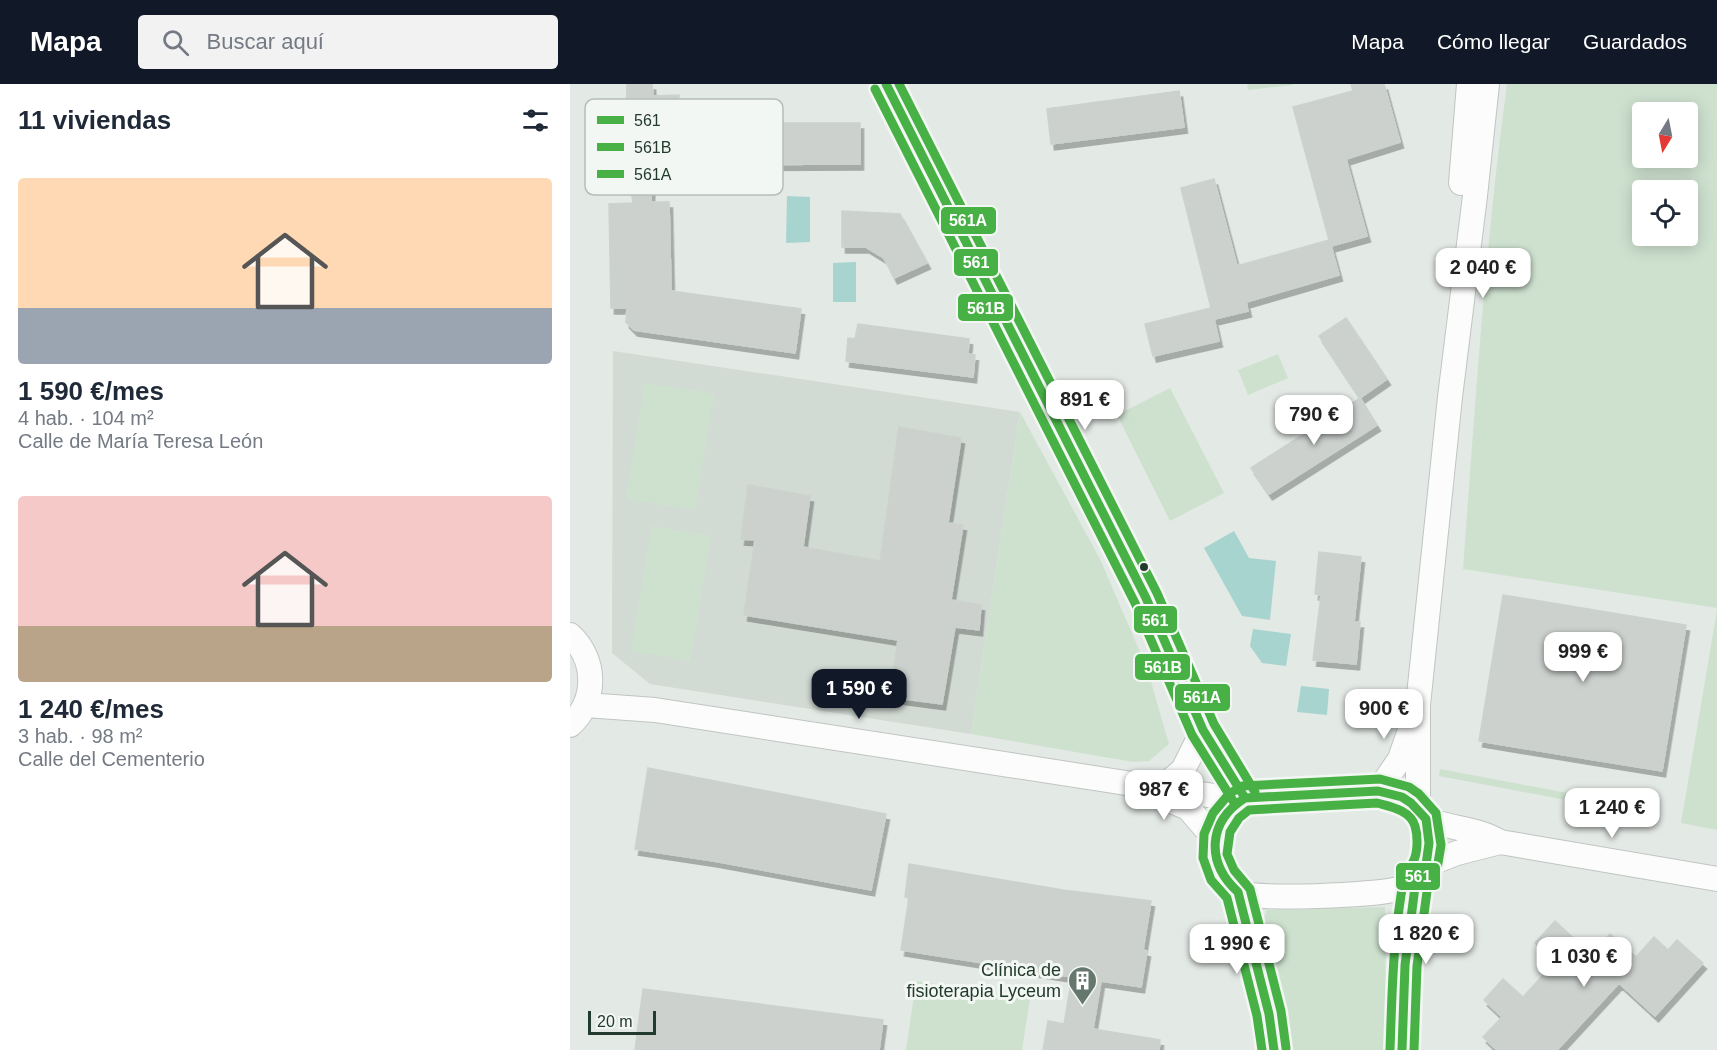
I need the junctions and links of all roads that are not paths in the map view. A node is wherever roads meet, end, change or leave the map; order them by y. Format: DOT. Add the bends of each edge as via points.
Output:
graph roads {
  1 [pos="886,84"];
  2 [pos="1469,84"];
  3 [pos="1479,84"];
  4 [pos="1486,84"];
  5 [pos="1475,196"];
  6 [pos="1450,397"];
  7 [pos="570,635"];
  8 [pos="586,705"];
  9 [pos="1418,705"];
  10 [pos="570,725"];
  11 [pos="1203,730"];
  12 [pos="1126,783"];
  13 [pos="1163,787"];
  14 [pos="1378,791"];
  15 [pos="1243,799"];
  16 [pos="1422,814"];
  17 [pos="1215,838"];
  18 [pos="1500,842"];
  19 [pos="1421,872"];
  20 [pos="1717,879"];
  21 [pos="1238,892"];
  22 [pos="1274,1050"];
  23 [pos="1402,1050"];
  1 -- 11 [label="street" via="1146,598"];
  2 -- 6 [label="street"];
  3 -- 5 [label="street" via="1474,127"];
  4 -- 5 [label="street"];
  5 -- 6 [label="street"];
  6 -- 9 [label="street"];
  7 -- 8 [label="street" via="586,656 591,672"];
  8 -- 10 [label="street"];
  8 -- 12 [label="street" via="655,710"];
  9 -- 14 [label="street" via="1400,759"];
  9 -- 16 [label="street"];
  11 -- 13 [label="street" via="1183,770"];
  11 -- 15 [label="street"];
  12 -- 13 [label="street"];
  12 -- 17 [label="street" via="1188,808"];
  13 -- 15 [label="street"];
  14 -- 15 [label="street"];
  14 -- 16 [label="street" via="1402,797"];
  15 -- 17 [label="street" via="1229,808"];
  16 -- 18 [label="street"];
  16 -- 19 [label="street" via="1429,843"];
  17 -- 21 [label="street" via="1216,864 1226,882"];
  18 -- 19 [label="street" via="1457,853"];
  18 -- 20 [label="street"];
  19 -- 21 [label="street" via="1400,888 1374,894 1272,896"];
  19 -- 23 [label="street" via="1404,975"];
  21 -- 22 [label="street" via="1269,1014"];
}
